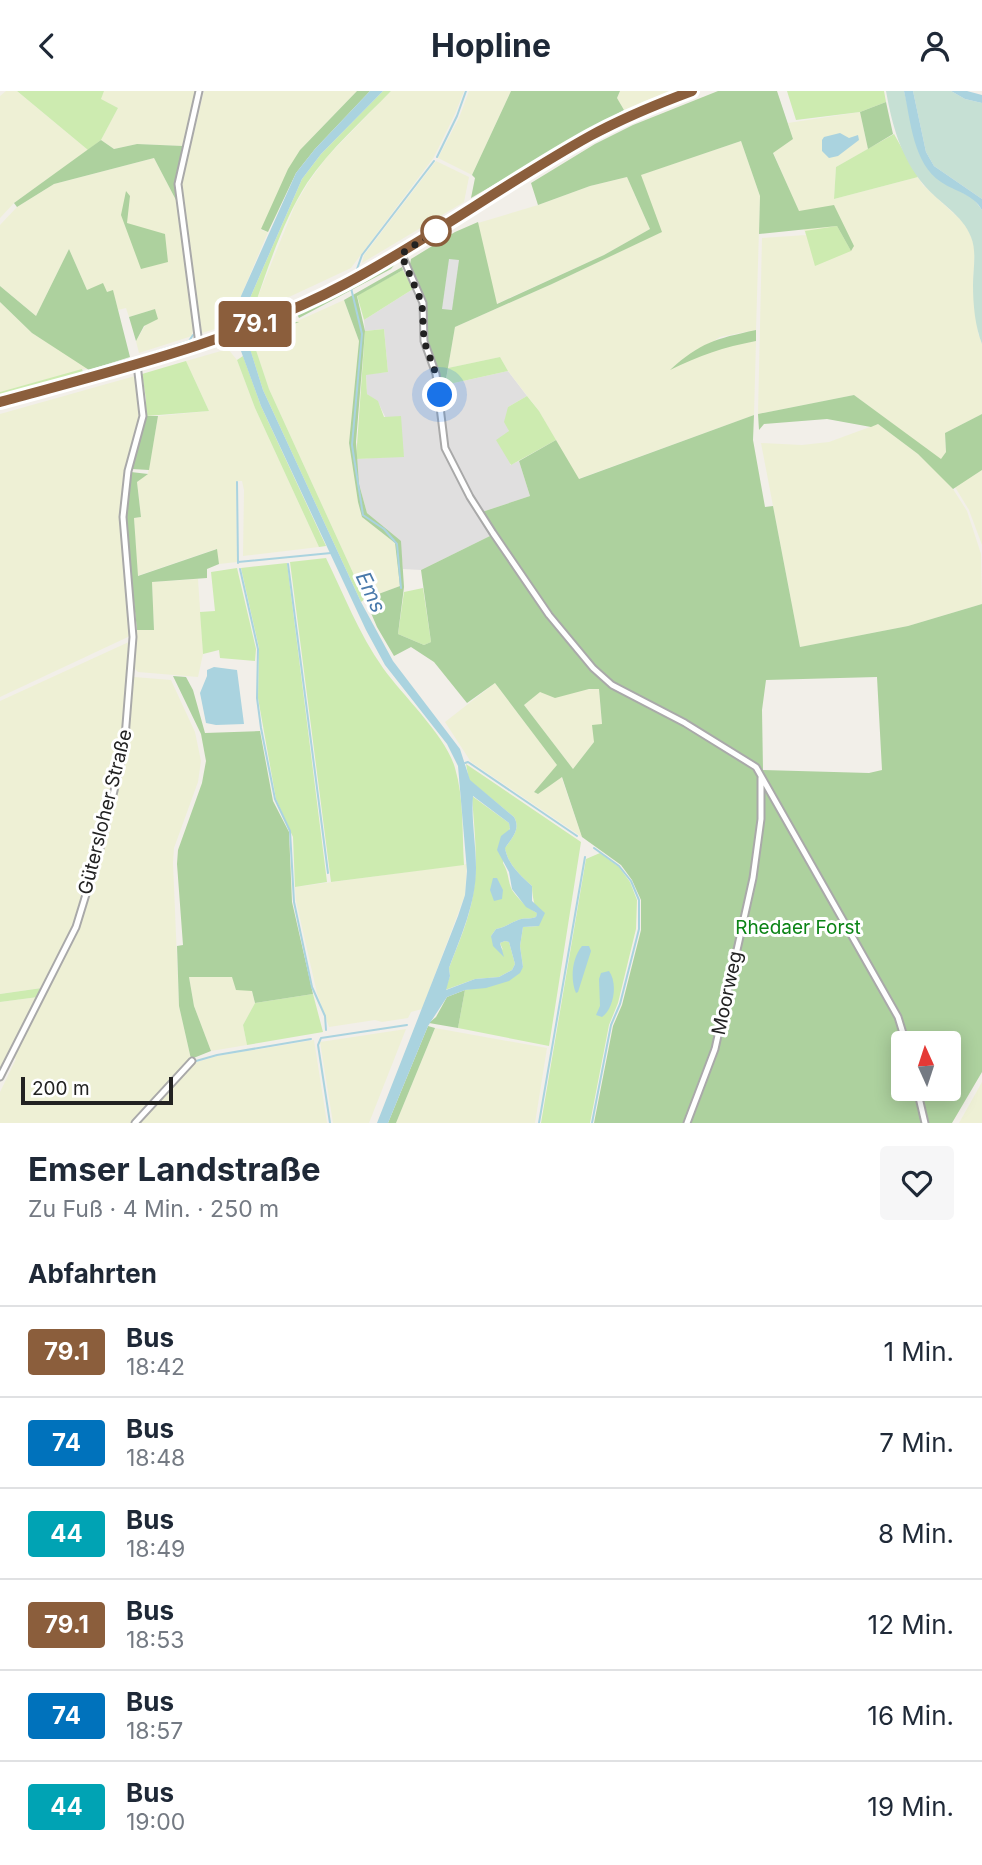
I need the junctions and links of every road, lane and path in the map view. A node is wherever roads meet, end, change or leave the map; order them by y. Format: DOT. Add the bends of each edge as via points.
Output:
graph roads {
  1 [pos="199,91"];
  2 [pos="692,91"];
  3 [pos="401,254"];
  4 [pos="199,344"];
  5 [pos="136,364"];
  6 [pos="0,403"];
  7 [pos="761,775"];
  8 [pos="902,1031"];
  9 [pos="192,1061"];
  10 [pos="0,1077"];
  11 [pos="920,1101"];
  12 [pos="135,1123"];
  13 [pos="687,1123"];
  14 [pos="925,1123"];
  1 -- 4 [label="street" via="178,184"];
  2 -- 3 [label="main road" via="591,136"];
  3 -- 4 [label="main road" via="297,307"];
  3 -- 7 [label="street" via="422,303 424,341 436,374 445,448 470,497 540,603 612,685 745,759"];
  4 -- 5 [label="main road"];
  5 -- 6 [label="main road"];
  5 -- 10 [label="street, Gütersloher Straße" via="143,416 128,471 123,517 133,637 124,750 76,927"];
  7 -- 8 [label="street"];
  7 -- 13 [label="street, Moorweg" via="761,819 752,878 715,1049"];
  9 -- 12 [label="street"];
  11 -- 14 [label="street"];
}
